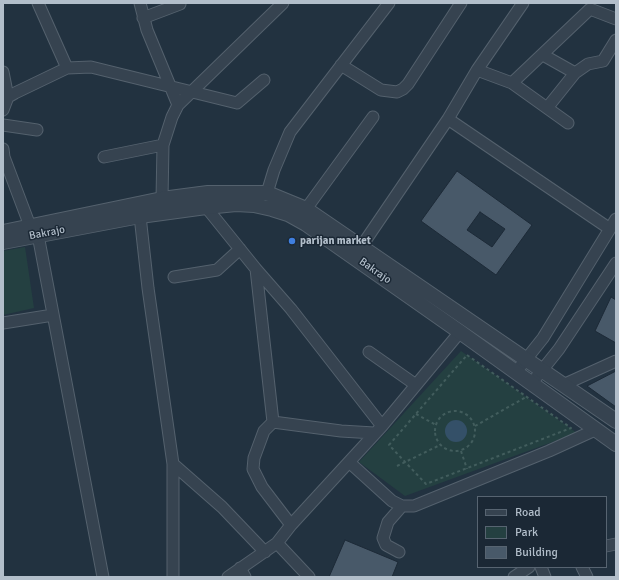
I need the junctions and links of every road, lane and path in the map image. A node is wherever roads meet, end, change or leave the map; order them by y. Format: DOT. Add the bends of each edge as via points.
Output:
graph roads {
  1 [pos="38,3"];
  2 [pos="140,3"];
  3 [pos="283,3"];
  4 [pos="388,3"];
  5 [pos="461,3"];
  6 [pos="523,3"];
  7 [pos="180,4"];
  8 [pos="143,18"];
  9 [pos="616,19"];
  10 [pos="616,40"];
  11 [pos="543,55"];
  12 [pos="341,65"];
  13 [pos="67,68"];
  14 [pos="477,70"];
  15 [pos="3,72"];
  16 [pos="575,73"];
  17 [pos="264,80"];
  18 [pos="512,83"];
  19 [pos="170,88"];
  20 [pos="190,92"];
  21 [pos="8,97"];
  22 [pos="178,105"];
  23 [pos="547,108"];
  24 [pos="3,110"];
  25 [pos="373,117"];
  26 [pos="448,119"];
  27 [pos="568,123"];
  28 [pos="3,125"];
  29 [pos="38,130"];
  30 [pos="163,145"];
  31 [pos="3,148"];
  32 [pos="104,156"];
  33 [pos="267,193"];
  34 [pos="162,199"];
  35 [pos="206,207"];
  36 [pos="306,209"];
  37 [pos="140,216"];
  38 [pos="616,219"];
  39 [pos="610,229"];
  40 [pos="34,231"];
  41 [pos="3,232"];
  42 [pos="3,242"];
  43 [pos="361,247"];
  44 [pos="240,249"];
  45 [pos="256,269"];
  46 [pos="615,269"];
  47 [pos="174,277"];
  48 [pos="53,315"];
  49 [pos="3,323"];
  50 [pos="460,332"];
  51 [pos="543,338"];
  52 [pos="560,349"];
  53 [pos="369,352"];
  54 [pos="526,360"];
  55 [pos="616,361"];
  56 [pos="542,371"];
  57 [pos="516,372"];
  58 [pos="531,384"];
  59 [pos="416,385"];
  60 [pos="563,385"];
  61 [pos="526,397"];
  62 [pos="416,414"];
  63 [pos="616,421"];
  64 [pos="272,422"];
  65 [pos="436,425"];
  66 [pos="475,426"];
  67 [pos="378,430"];
  68 [pos="595,430"];
  69 [pos="616,444"];
  70 [pos="440,445"];
  71 [pos="461,451"];
  72 [pos="349,462"];
  73 [pos="405,462"];
  74 [pos="173,464"];
  75 [pos="397,466"];
  76 [pos="467,469"];
  77 [pos="402,506"];
  78 [pos="291,525"];
  79 [pos="277,543"];
  80 [pos="265,552"];
  81 [pos="399,552"];
  82 [pos="528,568"];
  83 [pos="582,568"];
  84 [pos="242,572"];
  85 [pos="103,577"];
  86 [pos="173,577"];
  87 [pos="228,577"];
  88 [pos="309,577"];
  89 [pos="514,577"];
  90 [pos="587,577"];
  1 -- 13 [label="street"];
  2 -- 8 [label="street"];
  3 -- 20 [label="street"];
  4 -- 12 [label="street"];
  5 -- 12 [label="street" via="403,89 397,92 381,90"];
  6 -- 14 [label="street"];
  7 -- 8 [label="street"];
  8 -- 19 [label="street"];
  9 -- 11 [label="street" via="590,9"];
  10 -- 16 [label="street" via="603,61 588,64"];
  11 -- 16 [label="street"];
  11 -- 18 [label="street"];
  12 -- 33 [label="street" via="290,132"];
  13 -- 19 [label="street" via="91,67"];
  13 -- 21 [label="street"];
  14 -- 18 [label="street"];
  14 -- 26 [label="street"];
  15 -- 21 [label="street"];
  16 -- 23 [label="street"];
  17 -- 20 [label="street" via="237,103"];
  18 -- 23 [label="street"];
  19 -- 20 [label="street"];
  19 -- 22 [label="street"];
  20 -- 22 [label="street"];
  21 -- 24 [label="street"];
  22 -- 30 [label="street"];
  23 -- 27 [label="street"];
  25 -- 36 [label="street"];
  26 -- 39 [label="street"];
  26 -- 43 [label="street"];
  28 -- 29 [label="street"];
  30 -- 32 [label="street"];
  30 -- 34 [label="street"];
  31 -- 40 [label="street" via="4,157"];
  33 -- 34 [label="street, Bakrajo" via="208,193"];
  33 -- 36 [label="street, Bakrajo"];
  34 -- 40 [label="street, Bakrajo"];
  35 -- 37 [label="street, Bakrajo"];
  35 -- 44 [label="street"];
  35 -- 50 [label="street, Bakrajo" via="254,205 288,214"];
  36 -- 43 [label="street, Bakrajo"];
  37 -- 40 [label="street, Bakrajo"];
  37 -- 74 [label="street"];
  38 -- 39 [label="street"];
  39 -- 51 [label="street"];
  40 -- 41 [label="street, Bakrajo"];
  40 -- 42 [label="street, Bakrajo"];
  40 -- 48 [label="street"];
  43 -- 54 [label="street, Bakrajo"];
  44 -- 45 [label="street"];
  44 -- 47 [label="street" via="217,270"];
  45 -- 64 [label="street"];
  45 -- 67 [label="street" via="292,309"];
  46 -- 52 [label="street"];
  48 -- 49 [label="street"];
  48 -- 85 [label="street"];
  50 -- 57 [label="street, Bakrajo"];
  50 -- 59 [label="street"];
  51 -- 52 [label="street"];
  51 -- 54 [label="street"];
  52 -- 56 [label="street"];
  53 -- 59 [label="street"];
  54 -- 56 [label="street, Bakrajo"];
  54 -- 57 [label="street"];
  55 -- 60 [label="street"];
  56 -- 58 [label="street"];
  56 -- 60 [label="street, Bakrajo"];
  57 -- 58 [label="street, Bakrajo"];
  58 -- 68 [label="street, Bakrajo"];
  59 -- 67 [label="street"];
  60 -- 63 [label="street, Bakrajo"];
  61 -- 62 [label="path" via="467,355"];
  61 -- 66 [label="path"];
  61 -- 76 [label="path" via="571,428"];
  62 -- 65 [label="path"];
  62 -- 73 [label="path" via="389,445"];
  64 -- 67 [label="street" via="341,431"];
  64 -- 78 [label="street" via="264,431 252,469 262,487"];
  65 -- 66 [label="path" via="443,415 456,411 468,415"];
  65 -- 70 [label="path" via="436,439"];
  66 -- 71 [label="path" via="474,438 467,448"];
  67 -- 72 [label="street"];
  68 -- 69 [label="street, Bakrajo"];
  68 -- 77 [label="street" via="414,506"];
  70 -- 71 [label="path" via="450,451"];
  70 -- 73 [label="path"];
  71 -- 76 [label="path"];
  72 -- 77 [label="street" via="392,501"];
  72 -- 78 [label="street"];
  73 -- 75 [label="path"];
  73 -- 76 [label="path" via="426,484"];
  74 -- 80 [label="street" via="222,507"];
  74 -- 86 [label="street"];
  77 -- 81 [label="street" via="388,522 383,538 386,545"];
  78 -- 79 [label="street"];
  79 -- 80 [label="street"];
  79 -- 88 [label="street"];
  80 -- 84 [label="street"];
  82 -- 89 [label="street"];
  83 -- 90 [label="street"];
  84 -- 87 [label="street"];
}
